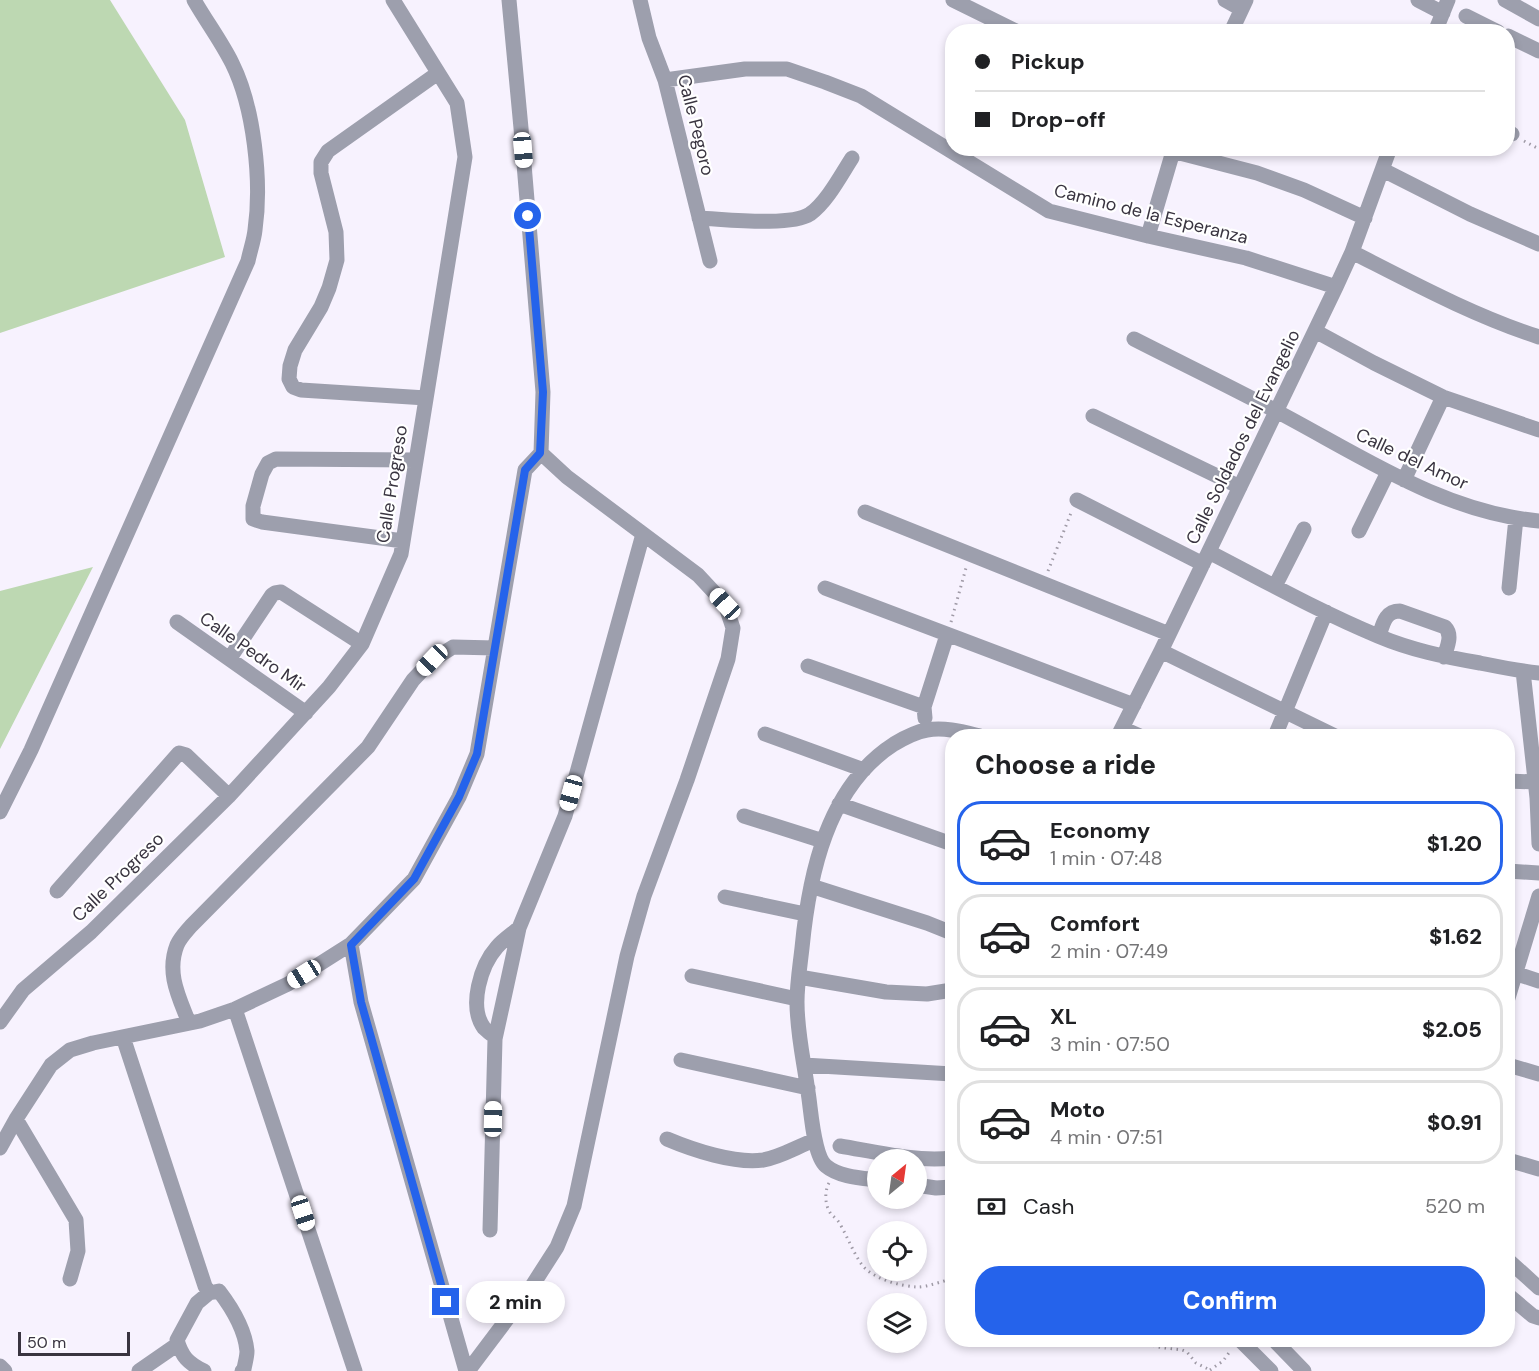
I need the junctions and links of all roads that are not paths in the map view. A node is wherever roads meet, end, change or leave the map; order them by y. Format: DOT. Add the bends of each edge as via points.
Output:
graph roads {
  1 [pos="194,0"];
  2 [pos="393,0"];
  3 [pos="509,0"];
  4 [pos="640,0"];
  5 [pos="953,0"];
  6 [pos="1226,0"];
  7 [pos="1418,0"];
  8 [pos="1505,0"];
  9 [pos="1244,4"];
  10 [pos="1446,7"];
  11 [pos="1466,15"];
  12 [pos="1539,19"];
  13 [pos="1002,24"];
  14 [pos="1235,24"];
  15 [pos="1439,24"];
  16 [pos="1483,24"];
  17 [pos="1515,39"];
  18 [pos="1539,51"];
  19 [pos="438,73"];
  20 [pos="665,80"];
  21 [pos="945,147"];
  22 [pos="959,156"];
  23 [pos="1169,156"];
  24 [pos="1196,156"];
  25 [pos="1387,156"];
  26 [pos="852,158"];
  27 [pos="1383,170"];
  28 [pos="699,218"];
  29 [pos="1365,218"];
  30 [pos="1148,236"];
  31 [pos="1539,244"];
  32 [pos="1352,252"];
  33 [pos="710,261"];
  34 [pos="1336,287"];
  35 [pos="1315,331"];
  36 [pos="1539,337"];
  37 [pos="1134,339"];
  38 [pos="1443,397"];
  39 [pos="426,398"];
  40 [pos="1276,411"];
  41 [pos="1093,416"];
  42 [pos="1539,430"];
  43 [pos="540,453"];
  44 [pos="416,460"];
  45 [pos="1388,472"];
  46 [pos="1404,480"];
  47 [pos="1240,487"];
  48 [pos="1077,500"];
  49 [pos="865,512"];
  50 [pos="1516,518"];
  51 [pos="1538,519"];
  52 [pos="1304,529"];
  53 [pos="1359,531"];
  54 [pos="643,534"];
  55 [pos="403,541"];
  56 [pos="1206,558"];
  57 [pos="1275,586"];
  58 [pos="825,588"];
  59 [pos="1509,588"];
  60 [pos="1326,612"];
  61 [pos="177,622"];
  62 [pos="1169,634"];
  63 [pos="947,635"];
  64 [pos="1379,636"];
  65 [pos="363,644"];
  66 [pos="495,648"];
  67 [pos="1161,651"];
  68 [pos="1444,657"];
  69 [pos="230,658"];
  70 [pos="808,666"];
  71 [pos="1523,671"];
  72 [pos="1539,673"];
  73 [pos="1134,705"];
  74 [pos="924,708"];
  75 [pos="1284,712"];
  76 [pos="306,713"];
  77 [pos="1122,729"];
  78 [pos="1278,729"];
  79 [pos="1320,729"];
  80 [pos="926,730"];
  81 [pos="945,730"];
  82 [pos="765,734"];
  83 [pos="864,770"];
  84 [pos="1515,784"];
  85 [pos="1537,792"];
  86 [pos="229,796"];
  87 [pos="839,804"];
  88 [pos="0,812"];
  89 [pos="744,816"];
  90 [pos="823,841"];
  91 [pos="945,842"];
  92 [pos="1539,844"];
  93 [pos="1515,871"];
  94 [pos="1539,873"];
  95 [pos="811,886"];
  96 [pos="57,891"];
  97 [pos="1539,896"];
  98 [pos="725,897"];
  99 [pos="805,914"];
  100 [pos="519,928"];
  101 [pos="945,930"];
  102 [pos="351,945"];
  103 [pos="1515,947"];
  104 [pos="1515,974"];
  105 [pos="692,976"];
  106 [pos="799,977"];
  107 [pos="1539,981"];
  108 [pos="945,991"];
  109 [pos="797,999"];
  110 [pos="235,1009"];
  111 [pos="0,1022"];
  112 [pos="189,1023"];
  113 [pos="123,1037"];
  114 [pos="495,1037"];
  115 [pos="681,1060"];
  116 [pos="804,1065"];
  117 [pos="1515,1067"];
  118 [pos="945,1074"];
  119 [pos="1539,1074"];
  120 [pos="808,1088"];
  121 [pos="16,1119"];
  122 [pos="667,1139"];
  123 [pos="815,1140"];
  124 [pos="840,1146"];
  125 [pos="0,1148"];
  126 [pos="945,1159"];
  127 [pos="936,1160"];
  128 [pos="1515,1162"];
  129 [pos="1539,1169"];
  130 [pos="867,1179"];
  131 [pos="927,1187"];
  132 [pos="945,1187"];
  133 [pos="936,1188"];
  134 [pos="490,1230"];
  135 [pos="1515,1266"];
  136 [pos="1521,1272"];
  137 [pos="70,1279"];
  138 [pos="1515,1279"];
  139 [pos="1539,1288"];
  140 [pos="209,1293"];
  141 [pos="1515,1301"];
  142 [pos="1539,1318"];
  143 [pos="178,1344"];
  144 [pos="1248,1347"];
  145 [pos="1281,1347"];
  146 [pos="0,1366"];
  147 [pos="5,1371"];
  148 [pos="139,1371"];
  149 [pos="204,1371"];
  150 [pos="242,1371"];
  151 [pos="355,1371"];
  152 [pos="467,1371"];
  153 [pos="1270,1371"];
  154 [pos="1304,1371"];
  1 -- 88 [label="street" via="232,63 245,97 257,177 255,230 248,261"];
  2 -- 19 [label="street, Calle Progreso"];
  3 -- 43 [label="street" via="543,392"];
  4 -- 20 [label="street, Calle Pegoro"];
  5 -- 13 [label="street"];
  6 -- 9 [label="street"];
  7 -- 10 [label="street"];
  8 -- 12 [label="street"];
  9 -- 14 [label="street"];
  10 -- 15 [label="street"];
  11 -- 16 [label="street"];
  17 -- 18 [label="street"];
  19 -- 39 [label="street, Calle Progreso" via="457,103 465,157"];
  19 -- 39 [label="street" via="328,151 321,162 336,232 337,260 321,307 296,350 289,379 293,387 301,390"];
  20 -- 21 [label="street, Camino de la Esperanza" via="745,69 787,69 861,96"];
  20 -- 28 [label="street, Calle Pegoro"];
  22 -- 30 [label="street, Camino de la Esperanza" via="1049,211"];
  23 -- 30 [label="street"];
  24 -- 29 [label="street" via="1304,190"];
  25 -- 27 [label="street, Calle Soldados del Evangelio"];
  26 -- 28 [label="street" via="825,200 795,220"];
  27 -- 29 [label="street, Calle Soldados del Evangelio"];
  27 -- 31 [label="street"];
  28 -- 33 [label="street, Calle Pegoro"];
  29 -- 32 [label="street, Calle Soldados del Evangelio"];
  30 -- 34 [label="street, Camino de la Esperanza" via="1246,258"];
  32 -- 34 [label="street, Calle Soldados del Evangelio"];
  32 -- 36 [label="street" via="1463,308"];
  34 -- 35 [label="street, Calle Soldados del Evangelio"];
  35 -- 38 [label="street"];
  35 -- 40 [label="street, Calle Soldados del Evangelio"];
  37 -- 40 [label="street, Calle del Amor"];
  38 -- 42 [label="street"];
  38 -- 46 [label="street"];
  39 -- 44 [label="street, Calle Progreso"];
  40 -- 45 [label="street, Calle del Amor"];
  40 -- 47 [label="street, Calle Soldados del Evangelio"];
  41 -- 47 [label="street"];
  43 -- 54 [label="street"];
  43 -- 66 [label="street" via="525,470"];
  44 -- 55 [label="street, Calle Progreso"];
  44 -- 55 [label="street" via="276,459 267,463 253,506 253,519 262,522"];
  45 -- 46 [label="street, Calle del Amor"];
  45 -- 53 [label="street"];
  46 -- 50 [label="street, Calle del Amor" via="1482,511"];
  47 -- 56 [label="street, Calle Soldados del Evangelio"];
  48 -- 56 [label="street"];
  49 -- 62 [label="street"];
  50 -- 51 [label="street, Calle del Amor"];
  50 -- 59 [label="street"];
  52 -- 57 [label="street"];
  54 -- 100 [label="street" via="565,816"];
  54 -- 152 [label="street" via="698,575 725,604 733,628 728,659 644,896 627,956 574,1206 557,1247 532,1286"];
  55 -- 65 [label="street, Calle Progreso"];
  56 -- 57 [label="street"];
  56 -- 62 [label="street, Calle Soldados del Evangelio"];
  57 -- 60 [label="street"];
  58 -- 63 [label="street"];
  60 -- 64 [label="street"];
  60 -- 75 [label="street"];
  61 -- 69 [label="street, Calle Pedro Mir"];
  62 -- 67 [label="street, Calle Soldados del Evangelio"];
  63 -- 73 [label="street"];
  63 -- 74 [label="street"];
  64 -- 68 [label="street"];
  64 -- 68 [label="street" via="1388,614 1400,611 1449,631"];
  65 -- 69 [label="street" via="278,591"];
  65 -- 76 [label="street, Calle Progreso"];
  66 -- 102 [label="street" via="477,754 459,797 414,879"];
  66 -- 112 [label="street" via="453,647 432,660 413,680 368,747 191,926 178,944 172,962 173,982"];
  67 -- 73 [label="street, Calle Soldados del Evangelio"];
  67 -- 75 [label="street"];
  68 -- 71 [label="street"];
  69 -- 76 [label="street, Calle Pedro Mir"];
  70 -- 74 [label="street"];
  71 -- 72 [label="street"];
  71 -- 85 [label="street"];
  73 -- 77 [label="street, Calle Soldados del Evangelio"];
  74 -- 80 [label="street"];
  75 -- 78 [label="street"];
  75 -- 79 [label="street"];
  76 -- 86 [label="street, Calle Progreso"];
  80 -- 81 [label="street"];
  80 -- 83 [label="street" via="884,751"];
  82 -- 83 [label="street"];
  83 -- 87 [label="street"];
  84 -- 85 [label="street"];
  85 -- 92 [label="street"];
  86 -- 96 [label="street" via="186,755 179,753"];
  86 -- 111 [label="street, Calle Progreso" via="91,932 23,990"];
  87 -- 90 [label="street"];
  87 -- 91 [label="street"];
  89 -- 90 [label="street"];
  90 -- 95 [label="street"];
  93 -- 94 [label="street"];
  95 -- 99 [label="street"];
  95 -- 101 [label="street"];
  97 -- 103 [label="street"];
  98 -- 99 [label="street"];
  99 -- 106 [label="street"];
  100 -- 114 [label="street"];
  100 -- 114 [label="street" via="498,945 485,964 480,982 479,1016 484,1028"];
  102 -- 110 [label="street" via="288,984"];
  102 -- 152 [label="street" via="361,1002"];
  104 -- 107 [label="street"];
  105 -- 109 [label="street"];
  106 -- 108 [label="street" via="886,992"];
  106 -- 109 [label="street"];
  109 -- 116 [label="street"];
  110 -- 112 [label="street"];
  110 -- 151 [label="street"];
  112 -- 113 [label="street"];
  113 -- 121 [label="street" via="70,1050 51,1065"];
  113 -- 140 [label="street"];
  114 -- 134 [label="street"];
  115 -- 120 [label="street"];
  116 -- 118 [label="street"];
  116 -- 120 [label="street"];
  117 -- 119 [label="street"];
  120 -- 123 [label="street"];
  121 -- 125 [label="street"];
  121 -- 137 [label="street" via="76,1220 78,1251"];
  122 -- 123 [label="street" via="724,1157 762,1160"];
  123 -- 130 [label="street" via="825,1165 836,1172"];
  124 -- 127 [label="street"];
  126 -- 127 [label="street"];
  127 -- 133 [label="street"];
  128 -- 129 [label="street"];
  131 -- 133 [label="street"];
  132 -- 133 [label="street"];
  135 -- 136 [label="street"];
  136 -- 138 [label="street"];
  136 -- 139 [label="street"];
  140 -- 143 [label="street" via="197,1303"];
  140 -- 150 [label="street" via="219,1291 236,1316 247,1352"];
  141 -- 142 [label="street"];
  143 -- 148 [label="street"];
  143 -- 149 [label="street" via="189,1363"];
  144 -- 153 [label="street"];
  145 -- 154 [label="street"];
  146 -- 147 [label="street"];
}
